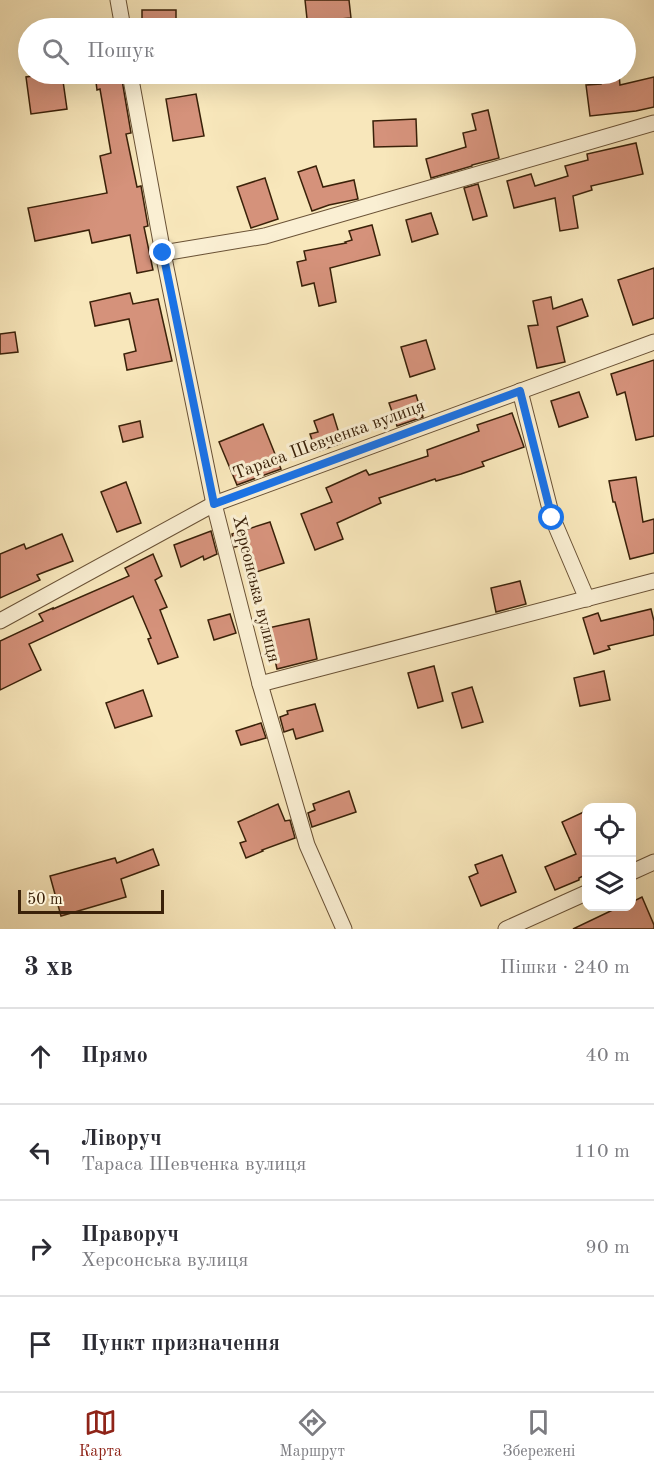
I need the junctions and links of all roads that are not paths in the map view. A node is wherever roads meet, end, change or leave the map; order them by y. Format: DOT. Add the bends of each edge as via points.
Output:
graph roads {
  1 [pos="118,0"];
  2 [pos="121,18"];
  3 [pos="132,84"];
  4 [pos="654,123"];
  5 [pos="163,253"];
  6 [pos="654,342"];
  7 [pos="520,391"];
  8 [pos="214,504"];
  9 [pos="654,581"];
  10 [pos="587,599"];
  11 [pos="0,621"];
  12 [pos="260,684"];
  13 [pos="654,862"];
  14 [pos="636,870"];
  15 [pos="582,894"];
  16 [pos="344,929"];
  17 [pos="506,929"];
  1 -- 2 [label="street"];
  3 -- 5 [label="street, Херсонська вулиця"];
  4 -- 5 [label="street" via="266,236"];
  5 -- 8 [label="street, Херсонська вулиця"];
  6 -- 7 [label="street, Тараса Шевченка вулиця"];
  7 -- 8 [label="street, Тараса Шевченка вулиця"];
  7 -- 10 [label="street" via="552,518"];
  8 -- 11 [label="street, Тараса Шевченка вулиця"];
  8 -- 12 [label="street, Херсонська вулиця"];
  9 -- 10 [label="street"];
  10 -- 12 [label="street"];
  12 -- 16 [label="street, Херсонська вулиця" via="307,845"];
  13 -- 14 [label="street"];
  15 -- 17 [label="street"];
}
